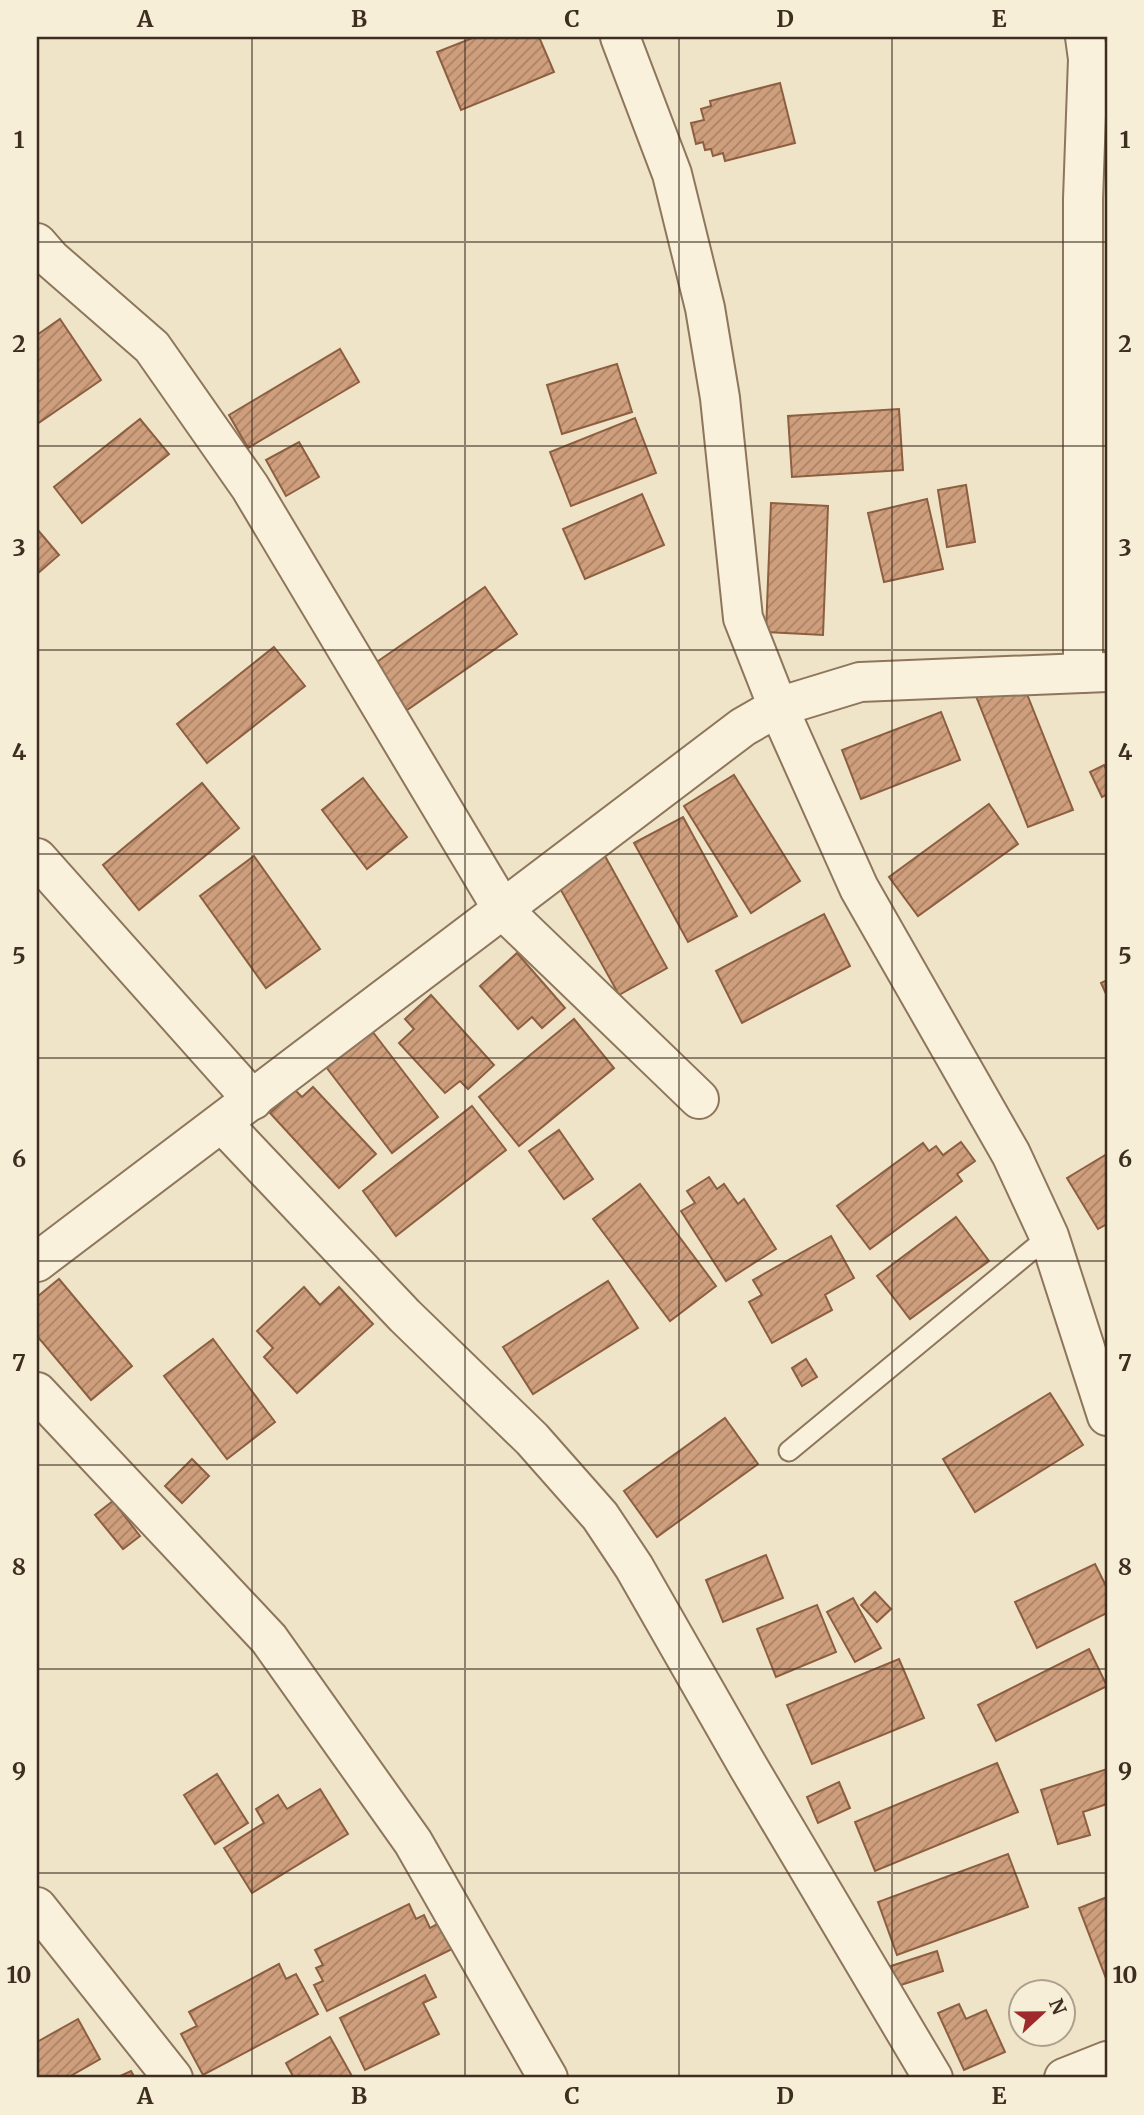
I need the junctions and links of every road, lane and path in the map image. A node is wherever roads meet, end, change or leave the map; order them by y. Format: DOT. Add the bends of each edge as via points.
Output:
graph roads {
  1 [pos="620,37"];
  2 [pos="1084,37"];
  3 [pos="1095,201"];
  4 [pos="37,243"];
  5 [pos="1100,675"];
  6 [pos="778,707"];
  7 [pos="37,858"];
  8 [pos="503,910"];
  9 [pos="699,1099"];
  10 [pos="253,1100"];
  11 [pos="222,1123"];
  12 [pos="1049,1236"];
  13 [pos="37,1262"];
  14 [pos="1095,1337"];
  15 [pos="37,1392"];
  16 [pos="1107,1416"];
  17 [pos="789,1451"];
  18 [pos="37,1907"];
  19 [pos="1107,2061"];
  20 [pos="173,2078"];
  21 [pos="548,2078"];
  22 [pos="933,2078"];
  23 [pos="1064,2078"];
  1 -- 6 [label="street" via="672,174 688,232 720,398 743,618"];
  2 -- 3 [label="street"];
  3 -- 5 [label="street"];
  4 -- 8 [label="street" via="152,347 250,487"];
  5 -- 6 [label="street" via="860,682"];
  6 -- 8 [label="street" via="743,727"];
  6 -- 12 [label="street" via="859,888 1011,1154"];
  7 -- 10 [label="street"];
  8 -- 9 [label="street"];
  8 -- 10 [label="street"];
  10 -- 11 [label="street"];
  11 -- 13 [label="street"];
  11 -- 22 [label="street" via="405,1316 532,1439 600,1516"];
  12 -- 14 [label="street"];
  12 -- 17 [label="lane"];
  14 -- 16 [label="street"];
  15 -- 21 [label="street" via="268,1639 413,1842"];
  18 -- 20 [label="street"];
  19 -- 23 [label="street"];
}
